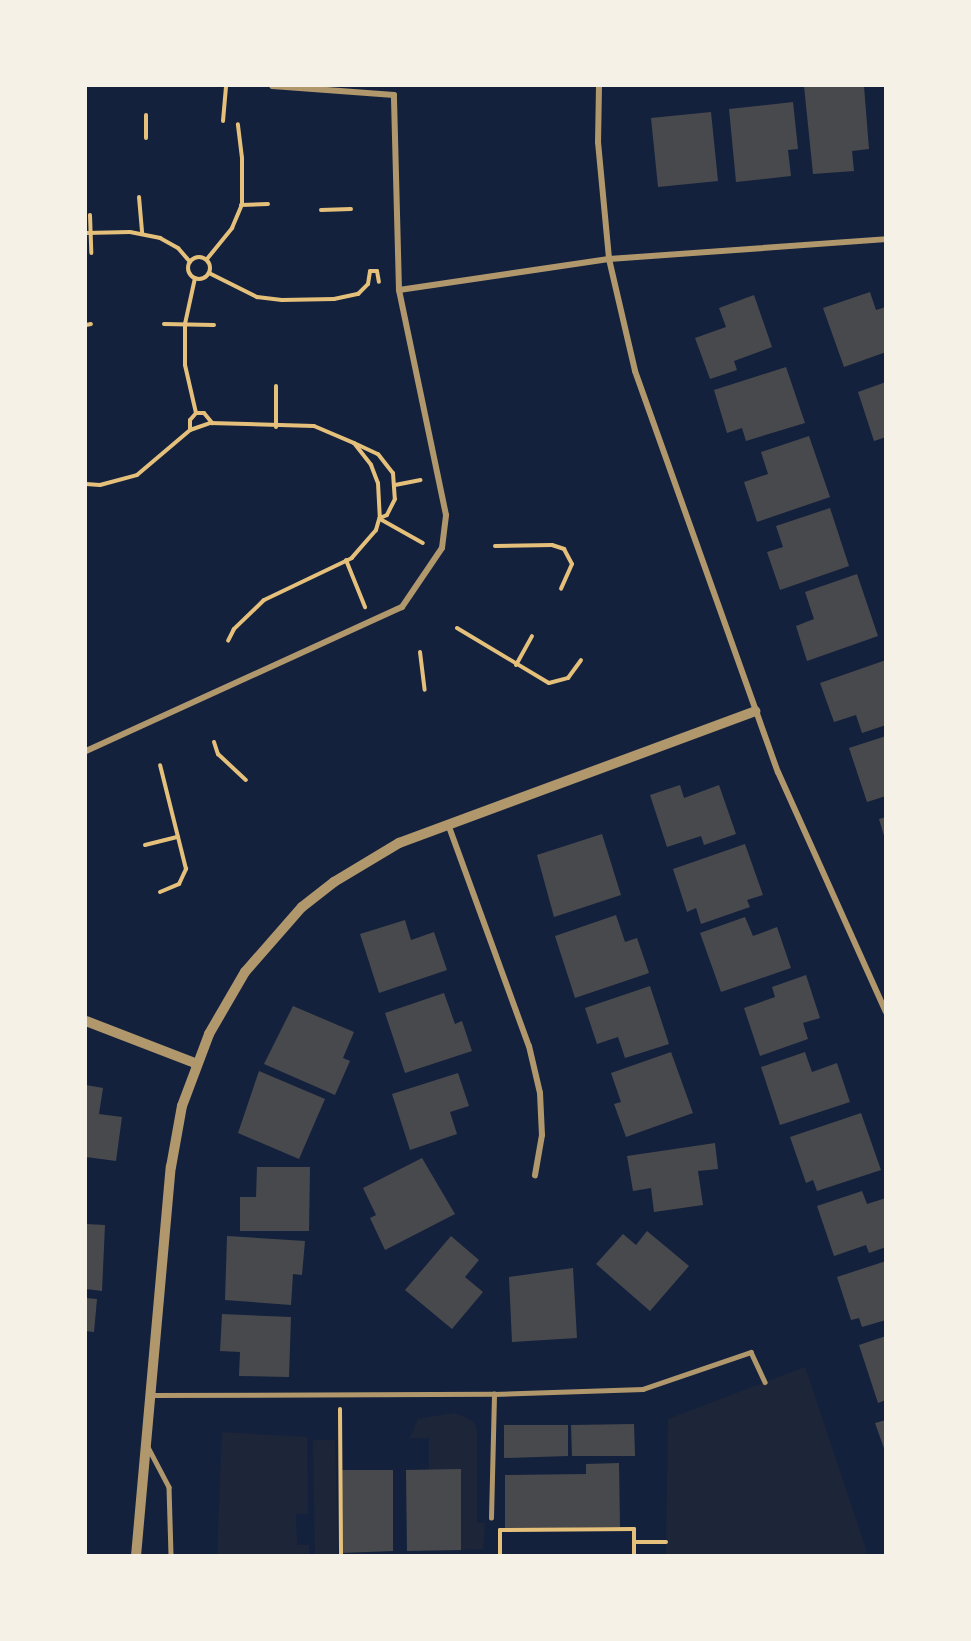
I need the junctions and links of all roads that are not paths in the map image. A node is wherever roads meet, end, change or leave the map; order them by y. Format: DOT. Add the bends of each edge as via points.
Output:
graph roads {
  1 [pos="272,86"];
  2 [pos="599,86"];
  3 [pos="885,238"];
  4 [pos="609,259"];
  5 [pos="399,290"];
  6 [pos="755,711"];
  7 [pos="86,751"];
  8 [pos="448,824"];
  9 [pos="885,1012"];
  10 [pos="86,1021"];
  11 [pos="195,1064"];
  12 [pos="535,1175"];
  13 [pos="765,1382"];
  14 [pos="494,1394"];
  15 [pos="150,1395"];
  16 [pos="146,1441"];
  17 [pos="492,1518"];
  18 [pos="136,1556"];
  19 [pos="171,1556"];
  1 -- 5 [label="street" via="394,95"];
  2 -- 4 [label="street" via="598,142"];
  3 -- 4 [label="street"];
  4 -- 5 [label="street"];
  4 -- 6 [label="street" via="621,323 648,411"];
  5 -- 7 [label="street" via="446,515 439,552 402,607"];
  6 -- 8 [label="street"];
  6 -- 9 [label="street" via="794,811"];
  8 -- 11 [label="street" via="367,861 302,907 245,972 224,1004"];
  8 -- 12 [label="street" via="529,1046 540,1093 542,1135"];
  10 -- 11 [label="street"];
  11 -- 15 [label="street" via="182,1106 171,1167"];
  13 -- 14 [label="lane" via="751,1352 643,1389"];
  14 -- 15 [label="lane"];
  14 -- 17 [label="lane"];
  15 -- 16 [label="street"];
  16 -- 18 [label="street"];
  16 -- 19 [label="lane" via="169,1487"];
}
